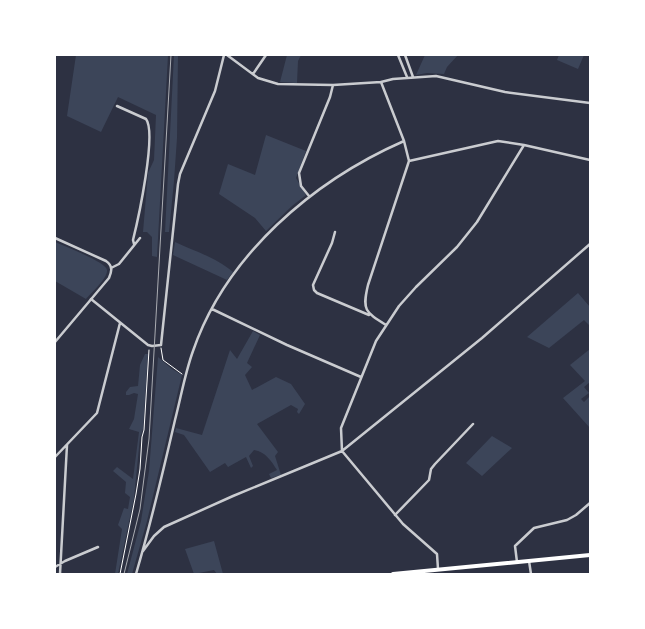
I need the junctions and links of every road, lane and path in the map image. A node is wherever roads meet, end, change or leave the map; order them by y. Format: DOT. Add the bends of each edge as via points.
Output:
graph roads {
  1 [pos="226,55"];
  2 [pos="266,55"];
  3 [pos="398,55"];
  4 [pos="405,55"];
  5 [pos="252,74"];
  6 [pos="407,77"];
  7 [pos="413,77"];
  8 [pos="381,82"];
  9 [pos="333,85"];
  10 [pos="590,103"];
  11 [pos="117,106"];
  12 [pos="404,141"];
  13 [pos="524,145"];
  14 [pos="590,160"];
  15 [pos="409,162"];
  16 [pos="309,196"];
  17 [pos="335,232"];
  18 [pos="55,238"];
  19 [pos="140,238"];
  20 [pos="134,244"];
  21 [pos="590,244"];
  22 [pos="111,268"];
  23 [pos="91,299"];
  24 [pos="212,308"];
  25 [pos="370,315"];
  26 [pos="120,323"];
  27 [pos="386,325"];
  28 [pos="55,342"];
  29 [pos="160,345"];
  30 [pos="149,346"];
  31 [pos="185,375"];
  32 [pos="360,377"];
  33 [pos="473,424"];
  34 [pos="67,444"];
  35 [pos="342,451"];
  36 [pos="55,457"];
  37 [pos="590,503"];
  38 [pos="396,515"];
  39 [pos="98,547"];
  40 [pos="143,551"];
  41 [pos="590,555"];
  42 [pos="529,561"];
  43 [pos="517,562"];
  44 [pos="60,565"];
  45 [pos="55,567"];
  46 [pos="438,570"];
  47 [pos="60,574"];
  48 [pos="120,574"];
  49 [pos="136,574"];
  50 [pos="393,574"];
  51 [pos="531,574"];
  1 -- 5 [label="street"];
  1 -- 29 [label="street" via="215,91 178,181"];
  2 -- 5 [label="street"];
  3 -- 6 [label="street"];
  4 -- 7 [label="street"];
  5 -- 9 [label="street" via="278,84"];
  6 -- 7 [label="street"];
  6 -- 8 [label="street"];
  7 -- 10 [label="street" via="436,76 505,92"];
  8 -- 9 [label="street"];
  8 -- 12 [label="street"];
  9 -- 16 [label="street" via="299,173"];
  11 -- 20 [label="street" via="146,119 150,128"];
  12 -- 15 [label="street"];
  12 -- 16 [label="street" via="364,160"];
  13 -- 14 [label="street"];
  13 -- 15 [label="street" via="498,142"];
  13 -- 27 [label="street" via="477,222"];
  15 -- 25 [label="street" via="368,285 364,303"];
  16 -- 24 [label="street" via="250,254"];
  17 -- 25 [label="street" via="313,285 314,290"];
  18 -- 22 [label="street" via="106,261"];
  19 -- 20 [label="street"];
  20 -- 22 [label="street" via="119,264"];
  21 -- 35 [label="street" via="482,338"];
  22 -- 23 [label="street" via="111,274"];
  23 -- 26 [label="street"];
  23 -- 28 [label="street"];
  24 -- 31 [label="street"];
  24 -- 32 [label="street"];
  25 -- 27 [label="street"];
  26 -- 30 [label="street"];
  26 -- 34 [label="street" via="98,413"];
  27 -- 32 [label="street"];
  29 -- 30 [label="street"];
  29 -- 31 [label="path" via="163,360"];
  30 -- 48 [label="path" via="138,482"];
  31 -- 40 [label="street"];
  32 -- 35 [label="street" via="341,428"];
  33 -- 38 [label="street" via="434,464 430,480"];
  34 -- 36 [label="street"];
  34 -- 44 [label="street"];
  35 -- 38 [label="street"];
  35 -- 40 [label="street" via="164,527"];
  37 -- 43 [label="street" via="567,520 534,528 515,546"];
  38 -- 46 [label="street" via="437,554"];
  39 -- 44 [label="street"];
  40 -- 49 [label="street"];
  41 -- 42 [label="main road"];
  42 -- 43 [label="main road"];
  42 -- 51 [label="street"];
  43 -- 46 [label="main road"];
  44 -- 45 [label="street"];
  44 -- 47 [label="street"];
  46 -- 50 [label="main road"];
}
